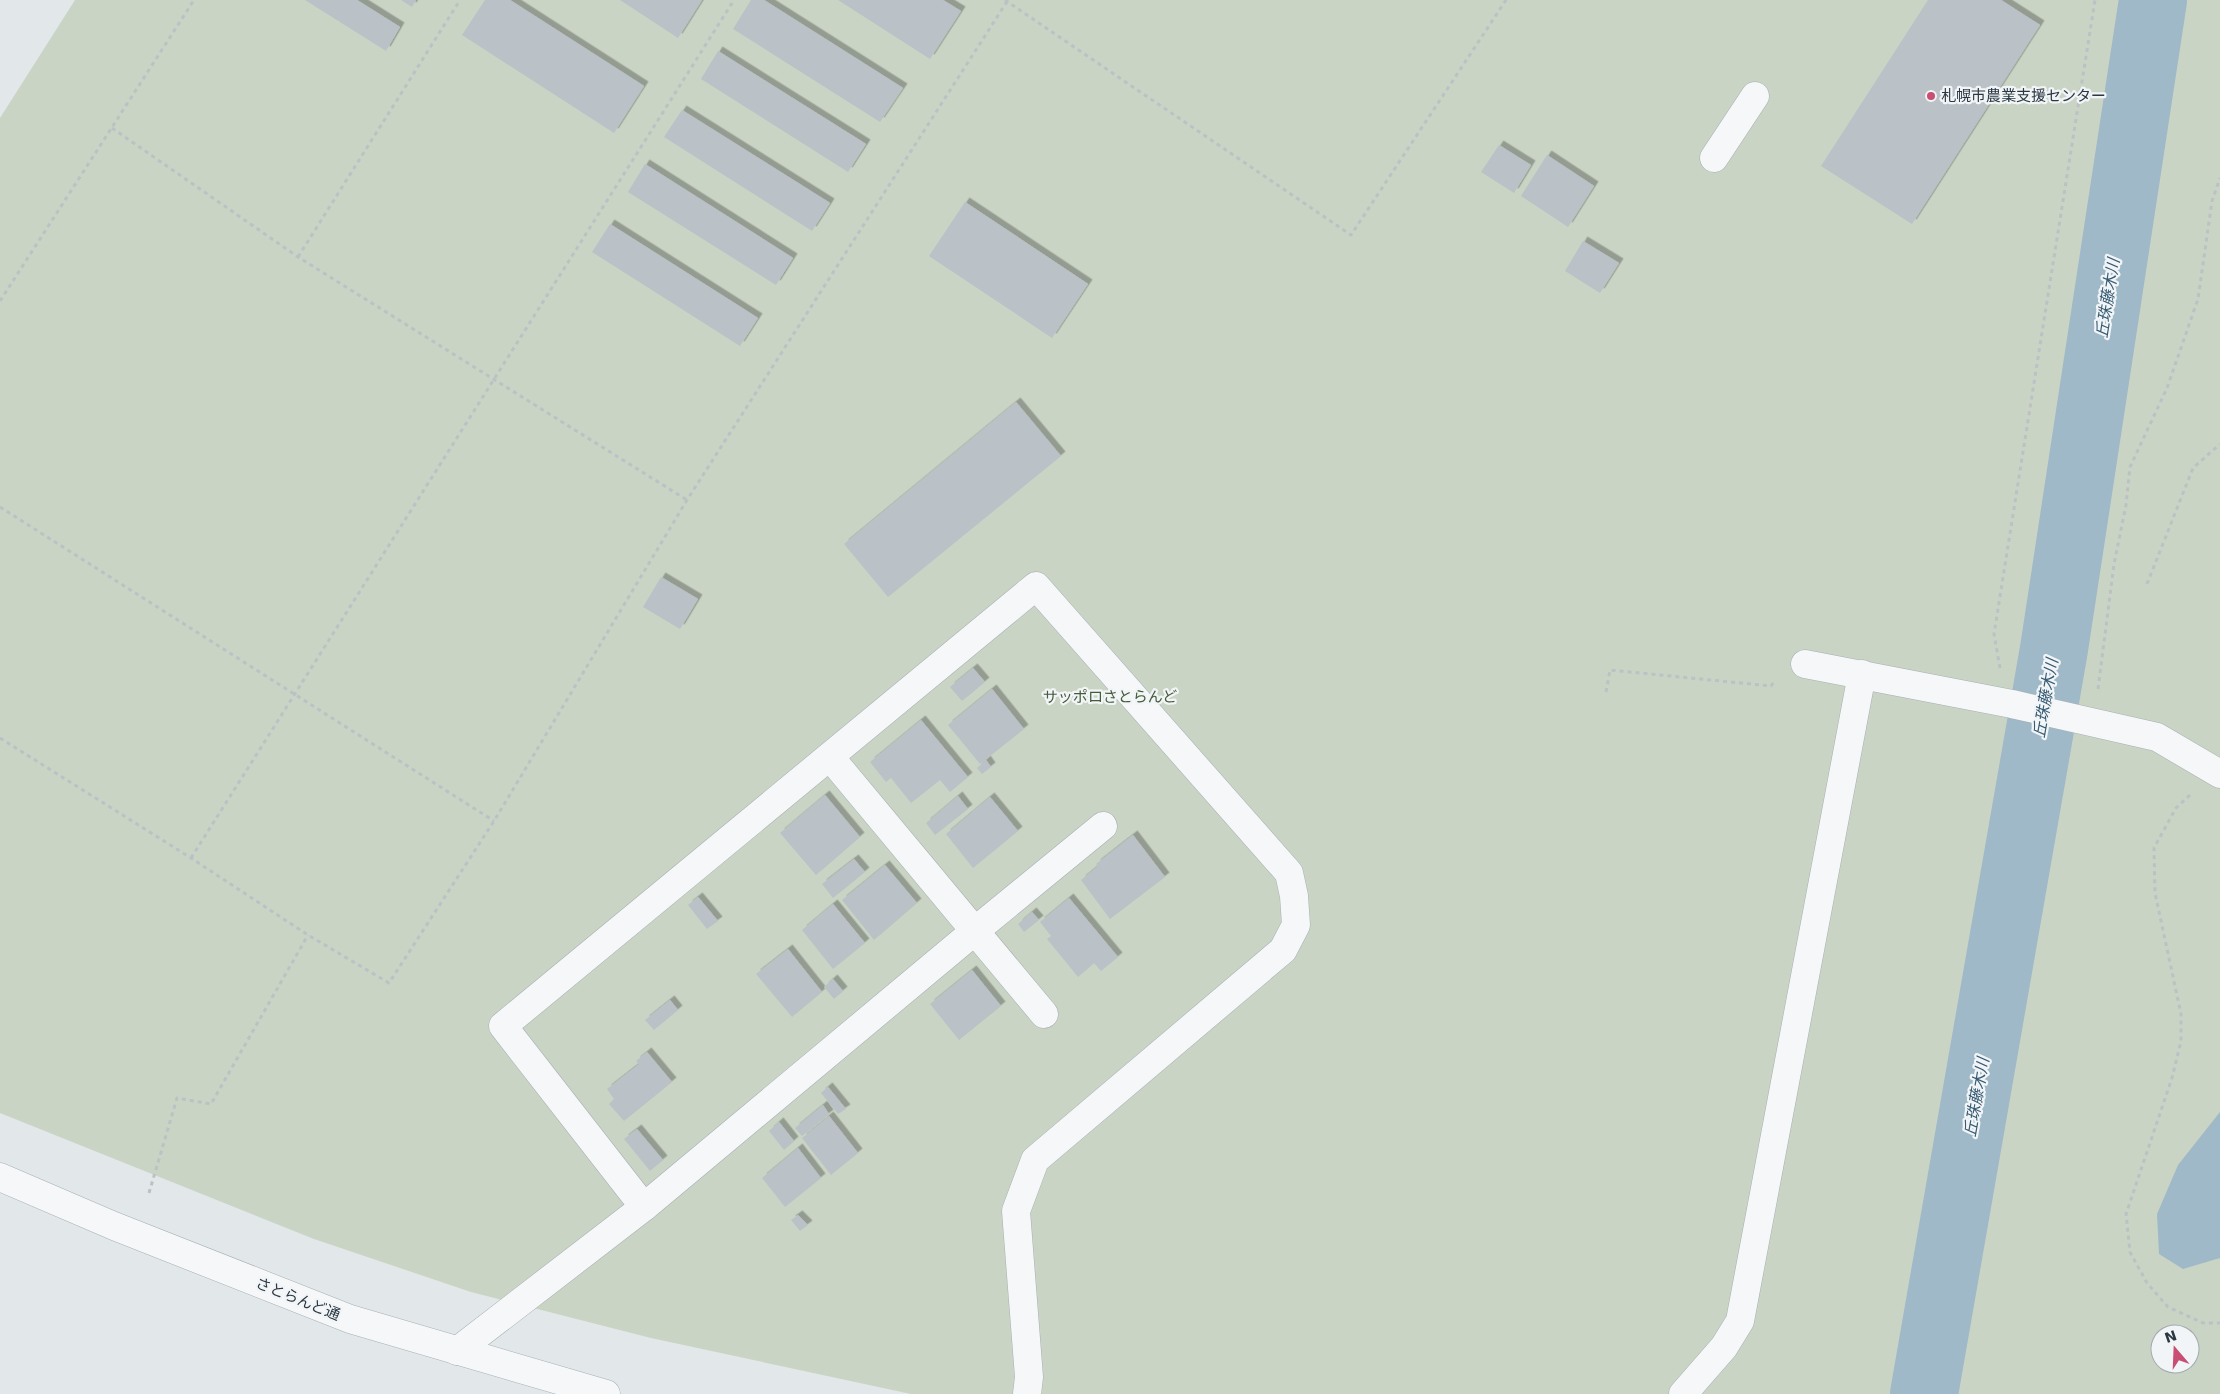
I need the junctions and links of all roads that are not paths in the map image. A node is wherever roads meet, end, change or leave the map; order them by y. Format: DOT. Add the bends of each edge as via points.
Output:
graph roads {
  1 [pos="1755,96"];
  2 [pos="1714,158"];
  3 [pos="1805,664"];
  4 [pos="1862,674"];
  5 [pos="830,757"];
  6 [pos="2217,773"];
  7 [pos="1103,826"];
  8 [pos="976,930"];
  9 [pos="1044,1014"];
  10 [pos="0,1178"];
  11 [pos="644,1207"];
  12 [pos="457,1351"];
  13 [pos="606,1394"];
  14 [pos="1027,1394"];
  15 [pos="1683,1394"];
  1 -- 2 [label="street"];
  3 -- 4 [label="street"];
  4 -- 6 [label="street" via="2157,737"];
  4 -- 15 [label="street" via="1740,1321 1724,1347"];
  5 -- 8 [label="street"];
  5 -- 11 [label="street" via="503,1026"];
  5 -- 14 [label="street" via="1036,586 1289,873 1296,925 1283,950 1035,1160 1016,1211 1029,1378"];
  7 -- 8 [label="street"];
  8 -- 9 [label="street"];
  8 -- 11 [label="street"];
  10 -- 12 [label="street, さとらんど通" via="350,1319"];
  11 -- 12 [label="street"];
  12 -- 13 [label="street, さとらんど通"];
}
